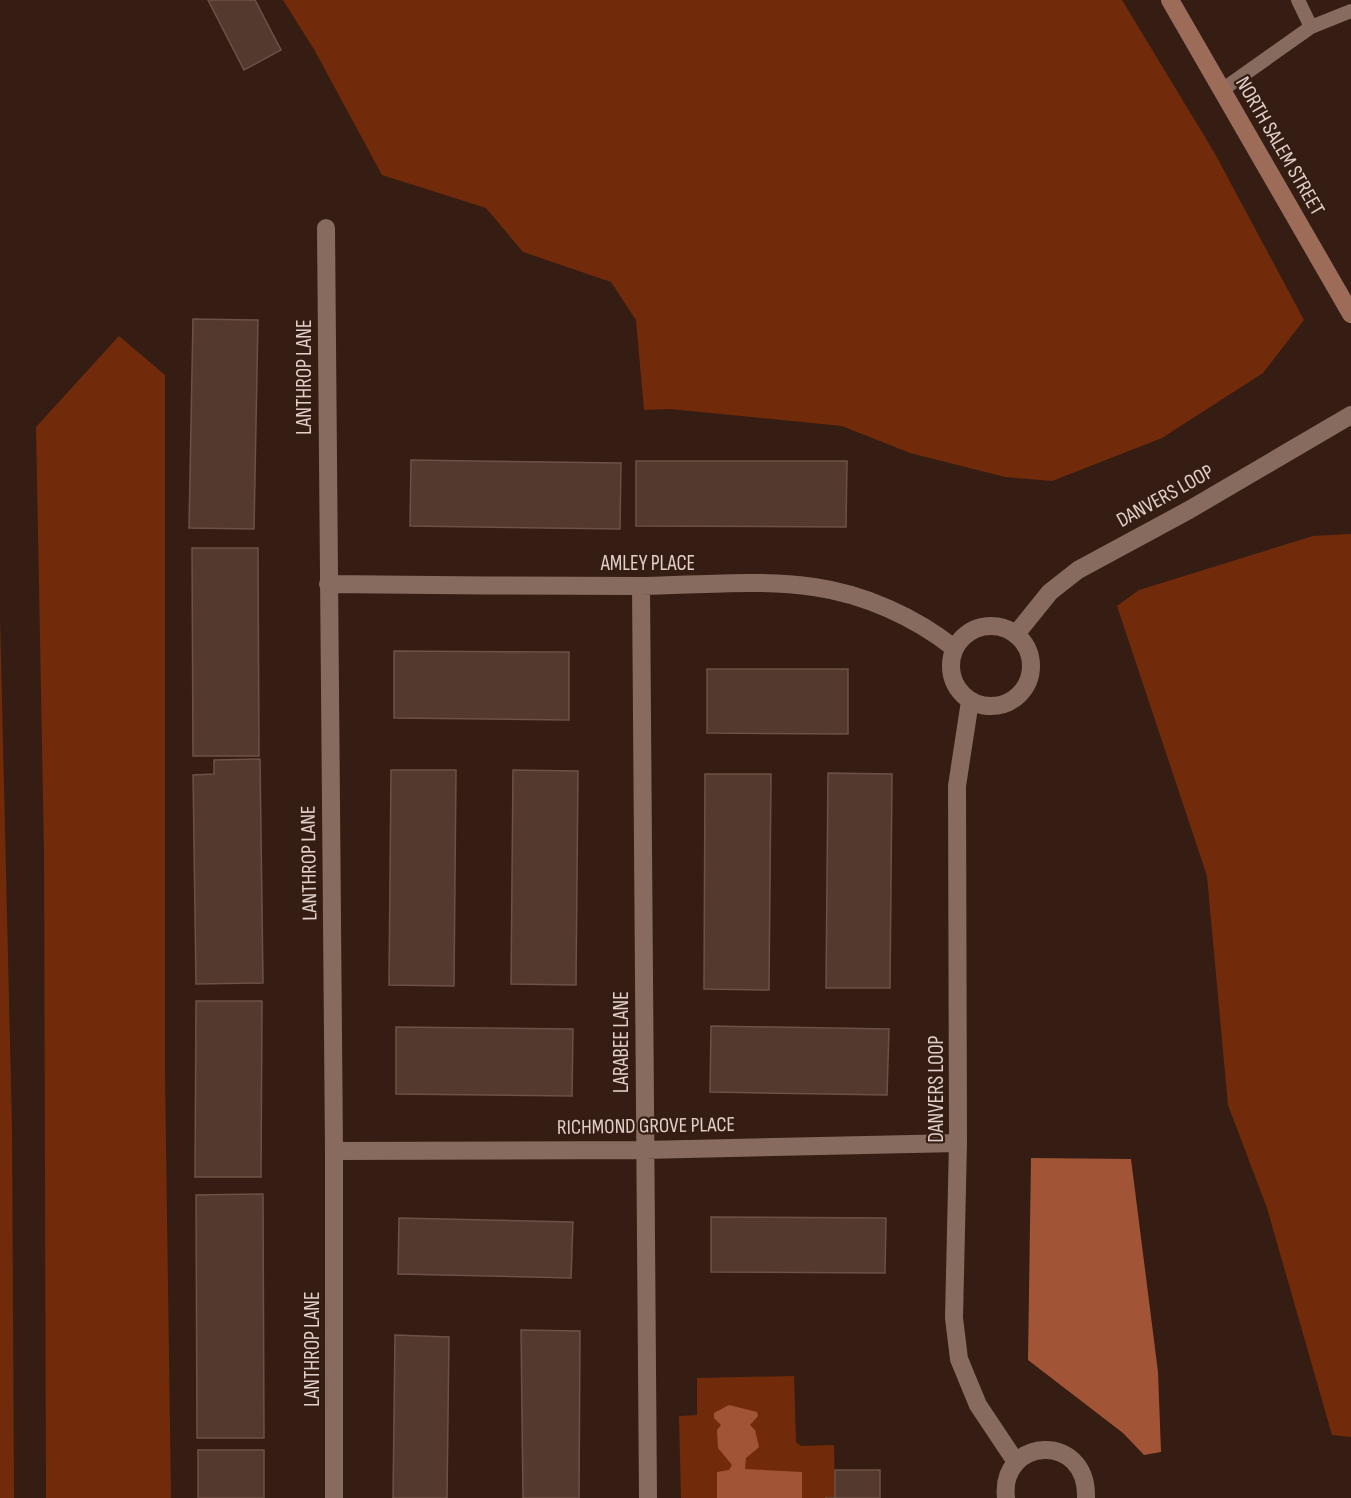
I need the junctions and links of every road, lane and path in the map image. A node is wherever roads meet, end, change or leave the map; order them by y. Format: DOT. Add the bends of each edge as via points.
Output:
graph roads {
  1 [pos="1170,0"];
  2 [pos="1298,0"];
  3 [pos="1351,11"];
  4 [pos="1311,27"];
  5 [pos="1221,90"];
  6 [pos="326,228"];
  7 [pos="1351,314"];
  8 [pos="1351,415"];
  9 [pos="328,584"];
  10 [pos="641,586"];
  11 [pos="1016,634"];
  12 [pos="954,648"];
  13 [pos="970,700"];
  14 [pos="958,1143"];
  15 [pos="644,1150"];
  16 [pos="334,1151"];
  17 [pos="1016,1462"];
  18 [pos="334,1498"];
  19 [pos="648,1498"];
  20 [pos="1006,1498"];
  21 [pos="1086,1498"];
  1 -- 5 [label="main road, NORTH SALEM STREET"];
  2 -- 4 [label="lane"];
  3 -- 4 [label="lane"];
  4 -- 5 [label="lane"];
  5 -- 7 [label="main road, NORTH SALEM STREET"];
  6 -- 9 [label="street, LANTHROP LANE"];
  8 -- 11 [label="street, DANVERS LOOP" via="1078,570 1050,592"];
  9 -- 10 [label="street, AMLEY PLACE"];
  9 -- 16 [label="street, LANTHROP LANE"];
  10 -- 12 [label="street, AMLEY PLACE" via="815,587 861,597 933,632"];
  10 -- 15 [label="street, LARABEE LANE"];
  11 -- 12 [label="street" via="998,625 985,625 967,633"];
  11 -- 13 [label="street" via="1029,649 1032,662 1026,686 1007,704 981,706"];
  12 -- 13 [label="street" via="954,683"];
  13 -- 14 [label="street, DANVERS LOOP" via="957,786"];
  14 -- 15 [label="street, RICHMOND GROVE PLACE"];
  14 -- 17 [label="street, DANVERS LOOP" via="954,1318 958,1359 978,1405"];
  15 -- 16 [label="street, RICHMOND GROVE PLACE"];
  15 -- 19 [label="street, LARABEE LANE"];
  16 -- 18 [label="street, LANTHROP LANE"];
  17 -- 20 [label="street" via="1005,1484"];
  17 -- 21 [label="street" via="1040,1450 1066,1454 1083,1474"];
}
